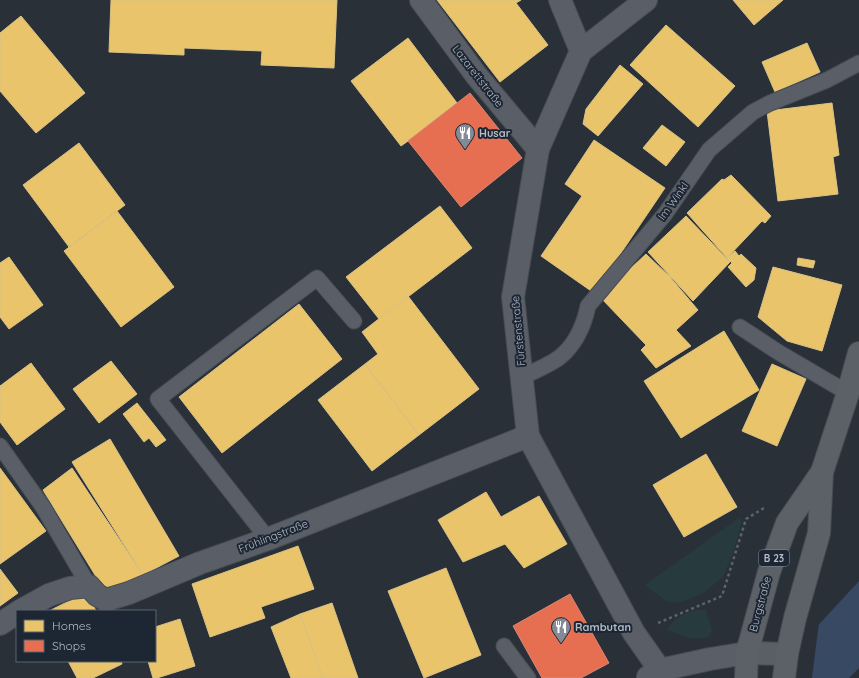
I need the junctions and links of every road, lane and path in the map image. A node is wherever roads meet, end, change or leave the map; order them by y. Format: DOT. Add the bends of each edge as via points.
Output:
graph roads {
  1 [pos="421,0"];
  2 [pos="560,0"];
  3 [pos="646,0"];
  4 [pos="580,51"];
  5 [pos="859,63"];
  6 [pos="538,150"];
  7 [pos="354,320"];
  8 [pos="740,328"];
  9 [pos="859,353"];
  10 [pos="522,377"];
  11 [pos="848,393"];
  12 [pos="528,436"];
  13 [pos="0,446"];
  14 [pos="822,472"];
  15 [pos="765,508"];
  16 [pos="268,539"];
  17 [pos="89,586"];
  18 [pos="22,610"];
  19 [pos="16,614"];
  20 [pos="0,624"];
  21 [pos="634,633"];
  22 [pos="504,646"];
  23 [pos="748,653"];
  24 [pos="787,654"];
  25 [pos="653,674"];
  26 [pos="528,678"];
  27 [pos="746,678"];
  28 [pos="784,678"];
  1 -- 6 [label="street, Lazarettstraße" via="476,75"];
  2 -- 4 [label="street"];
  3 -- 4 [label="street, Fürstenstraße"];
  4 -- 6 [label="street, Fürstenstraße"];
  5 -- 10 [label="lane, Im Winkl" via="827,80 752,112 709,150 665,214 588,306 584,323 574,342 560,357"];
  6 -- 10 [label="street, Fürstenstraße" via="513,297"];
  7 -- 16 [label="lane" via="317,278 158,399"];
  8 -- 11 [label="lane"];
  9 -- 11 [label="main road, Burgstraße / B 23"];
  10 -- 12 [label="street, Fürstenstraße"];
  11 -- 14 [label="main road, Burgstraße / B 23"];
  12 -- 16 [label="street, Frühlingstraße"];
  12 -- 21 [label="street, Fürstenstraße"];
  13 -- 17 [label="lane" via="43,506"];
  14 -- 23 [label="main road, Burgstraße / B 23" via="787,524 769,572"];
  14 -- 24 [label="main road, Burgstraße / B 23" via="819,533"];
  15 -- 21 [label="path" via="746,520 722,596"];
  16 -- 17 [label="street, Frühlingstraße" via="106,600"];
  17 -- 18 [label="street" via="70,588 49,595"];
  19 -- 20 [label="street"];
  21 -- 25 [label="street, Fürstenstraße"];
  22 -- 26 [label="lane"];
  23 -- 24 [label="street"];
  23 -- 25 [label="street" via="710,659"];
  23 -- 27 [label="main road, B 23"];
  24 -- 28 [label="main road, B 23"];
}
